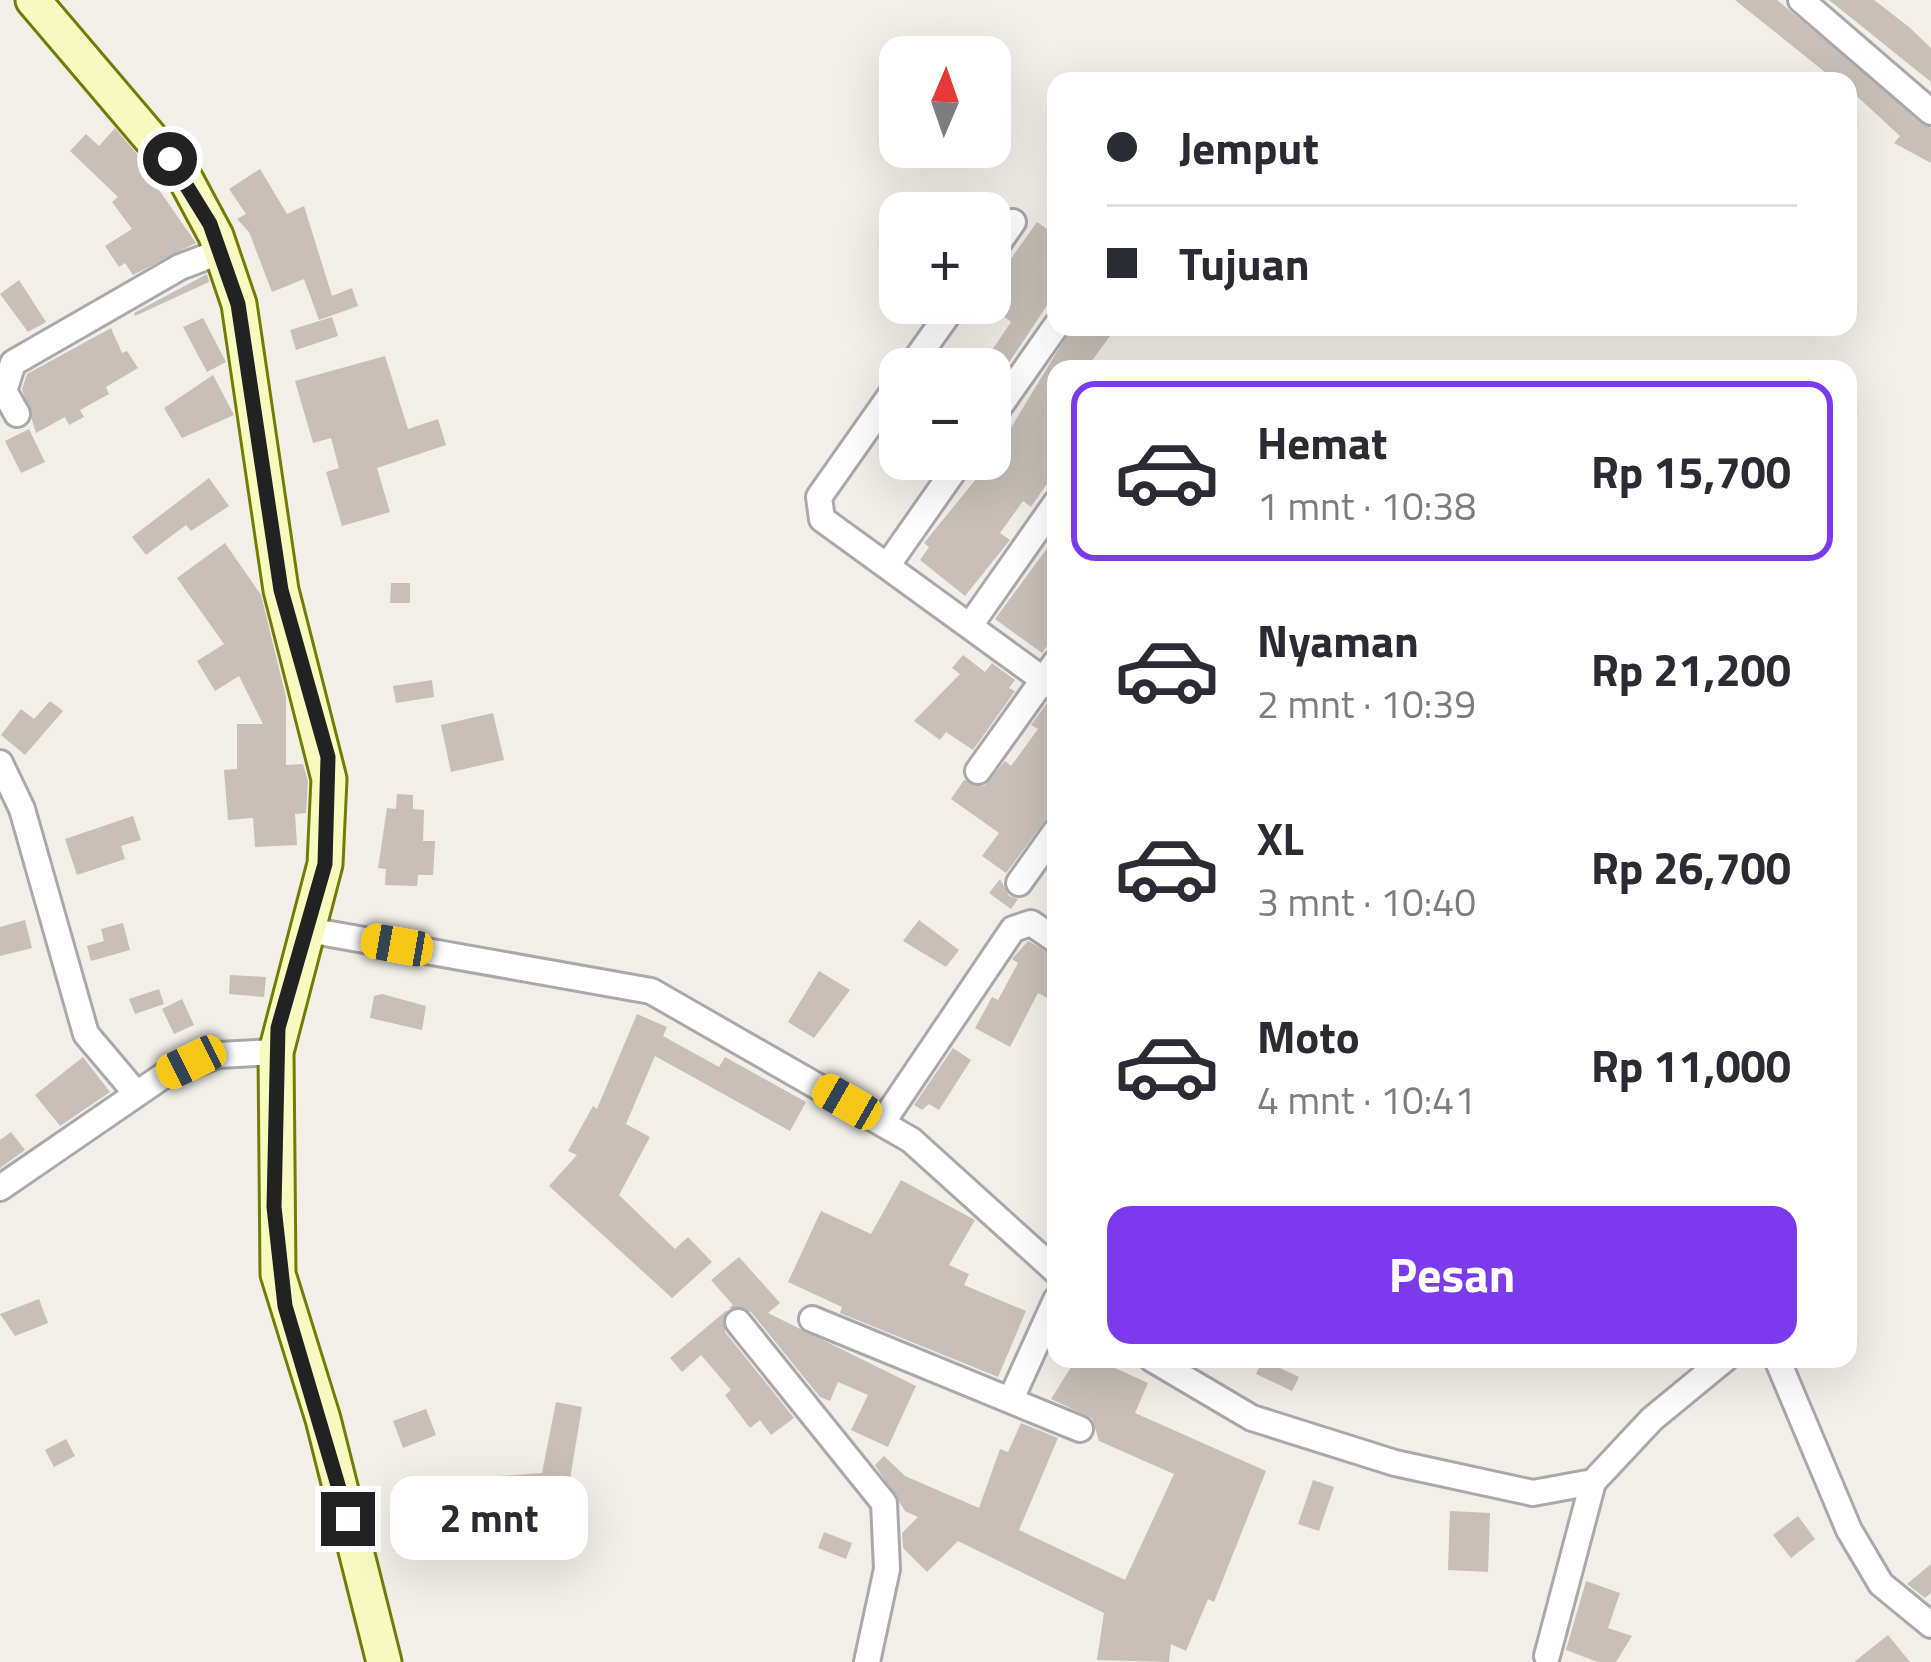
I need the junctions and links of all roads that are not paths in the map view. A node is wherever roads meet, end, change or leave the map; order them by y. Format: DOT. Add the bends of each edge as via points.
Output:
graph roads {
  1 [pos="33,0"];
  2 [pos="1801,0"];
  3 [pos="1931,112"];
  4 [pos="1013,222"];
  5 [pos="1011,225"];
  6 [pos="222,251"];
  7 [pos="1049,336"];
  8 [pos="1011,389"];
  9 [pos="879,412"];
  10 [pos="17,414"];
  11 [pos="947,480"];
  12 [pos="1047,516"];
  13 [pos="887,566"];
  14 [pos="971,624"];
  15 [pos="1047,674"];
  16 [pos="1047,683"];
  17 [pos="0,763"];
  18 [pos="978,771"];
  19 [pos="1047,844"];
  20 [pos="1019,883"];
  21 [pos="308,930"];
  22 [pos="1047,934"];
  23 [pos="276,1052"];
  24 [pos="135,1092"];
  25 [pos="882,1123"];
  26 [pos="0,1188"];
  27 [pos="1047,1263"];
  28 [pos="812,1319"];
  29 [pos="1047,1320"];
  30 [pos="738,1322"];
  31 [pos="1167,1368"];
  32 [pos="1714,1368"];
  33 [pos="1781,1368"];
  34 [pos="1011,1399"];
  35 [pos="1080,1429"];
  36 [pos="1593,1482"];
  37 [pos="1931,1625"];
  38 [pos="1546,1656"];
  39 [pos="384,1662"];
  40 [pos="866,1662"];
  1 -- 6 [label="street" via="186,180"];
  2 -- 3 [label="street"];
  4 -- 5 [label="street"];
  6 -- 10 [label="street" via="14,363 4,391"];
  6 -- 21 [label="street" via="246,342 281,590 328,757 329,836"];
  7 -- 8 [label="street"];
  9 -- 13 [label="street" via="818,509"];
  11 -- 13 [label="street"];
  12 -- 14 [label="street"];
  13 -- 14 [label="street"];
  14 -- 15 [label="street"];
  16 -- 18 [label="street"];
  17 -- 24 [label="street" via="22,809 86,1034"];
  19 -- 20 [label="street"];
  21 -- 23 [label="street"];
  21 -- 25 [label="street" via="636,984"];
  22 -- 25 [label="street" via="1031,923 1013,928"];
  23 -- 24 [label="street" via="191,1062"];
  23 -- 39 [label="street" via="278,1274"];
  24 -- 26 [label="street"];
  25 -- 27 [label="street" via="934,1158"];
  28 -- 34 [label="street"];
  29 -- 34 [label="street"];
  30 -- 40 [label="street" via="884,1502 887,1569"];
  31 -- 36 [label="street" via="1252,1418 1395,1463 1533,1493"];
  32 -- 36 [label="street"];
  33 -- 37 [label="street" via="1881,1584"];
  34 -- 35 [label="street"];
  36 -- 38 [label="street"];
}
